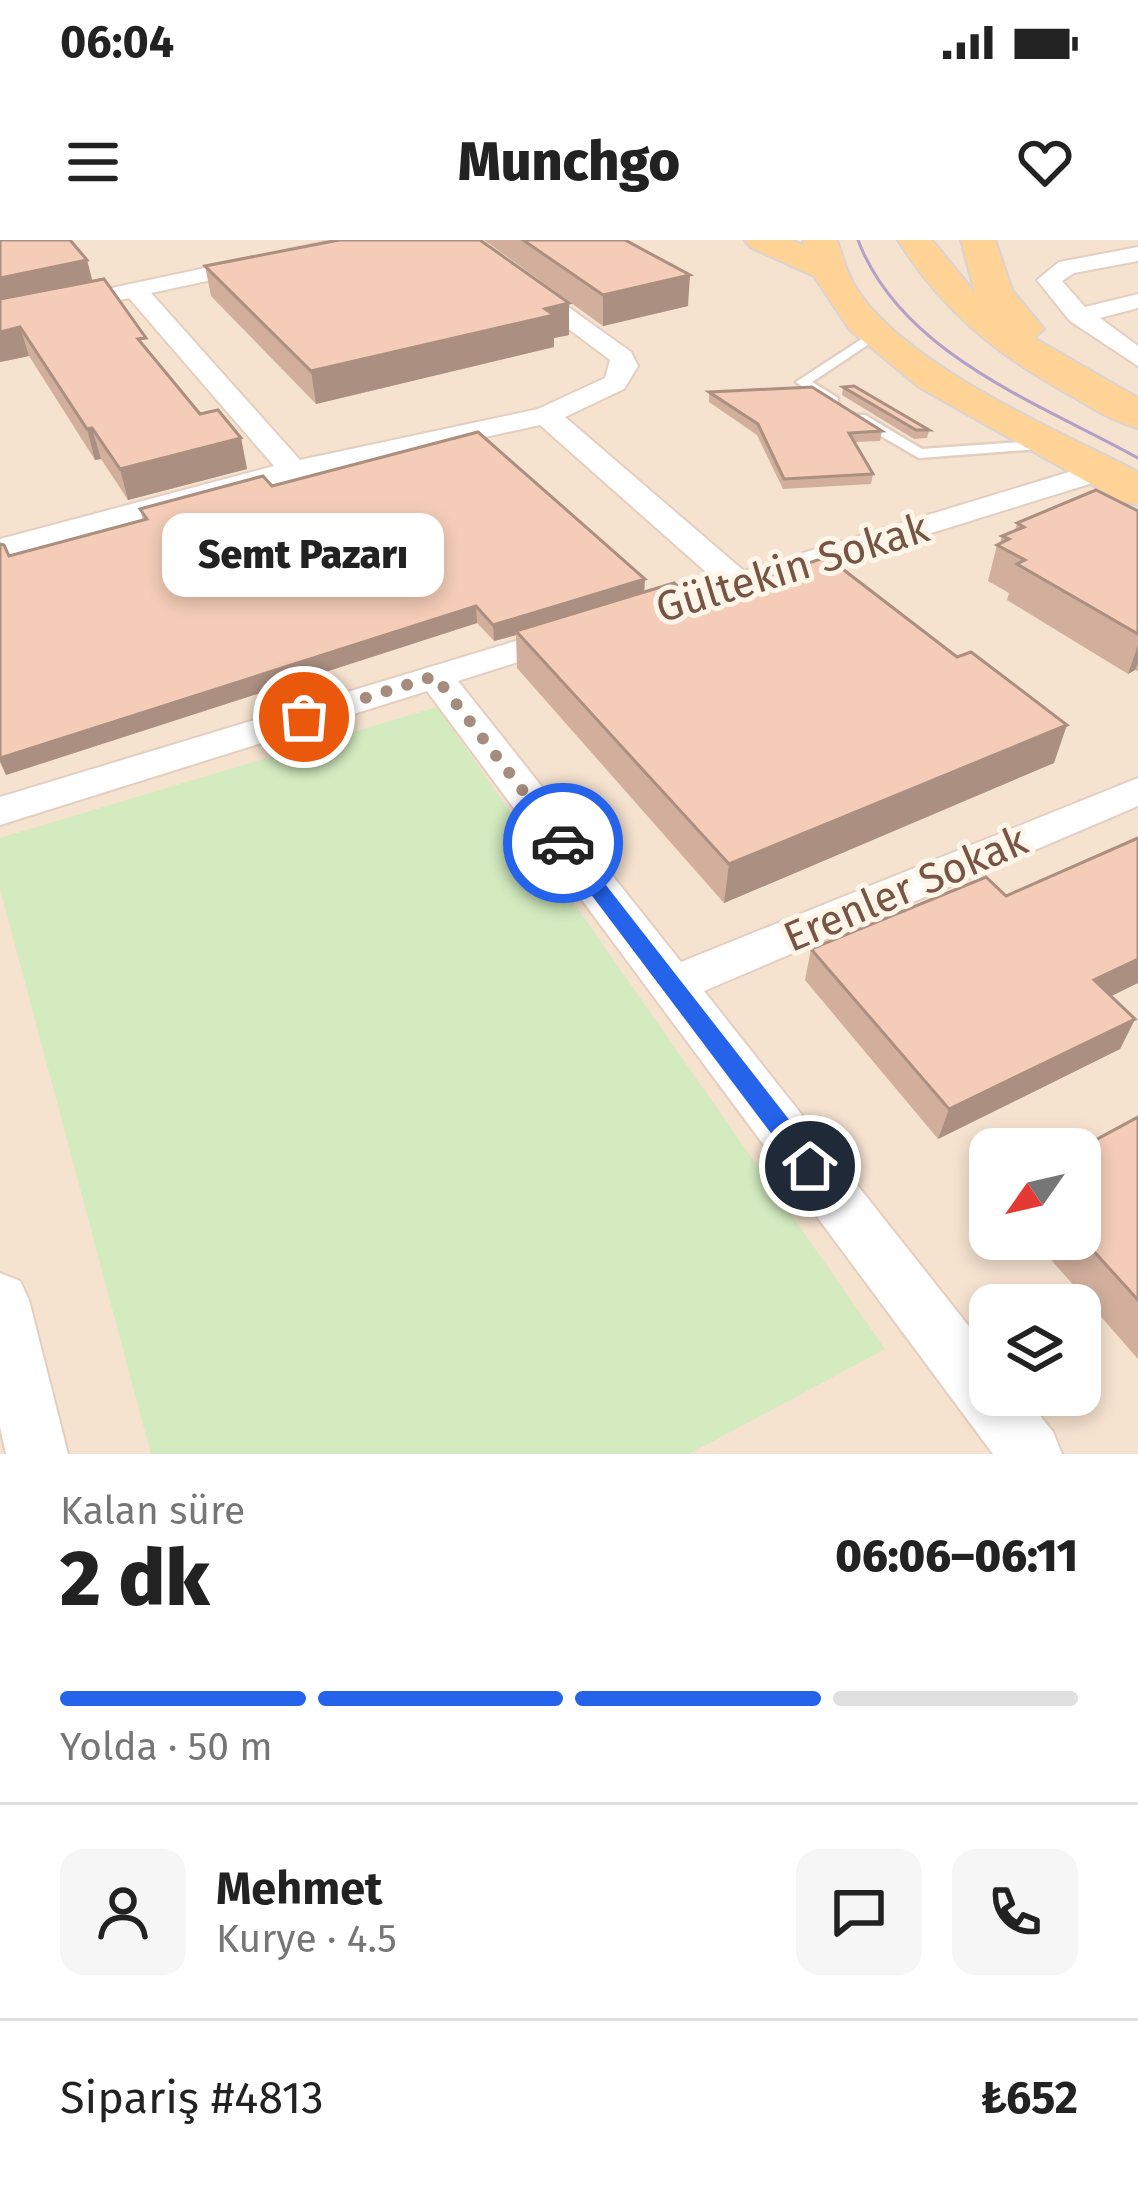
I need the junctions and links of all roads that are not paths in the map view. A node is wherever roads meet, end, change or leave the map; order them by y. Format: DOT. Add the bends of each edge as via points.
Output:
graph roads {
  1 [pos="461,240"];
  2 [pos="762,240"];
  3 [pos="915,240"];
  4 [pos="978,240"];
  5 [pos="378,242"];
  6 [pos="1138,254"];
  7 [pos="826,255"];
  8 [pos="136,291"];
  9 [pos="1138,301"];
  10 [pos="1079,316"];
  11 [pos="0,320"];
  12 [pos="877,333"];
  13 [pos="1138,358"];
  14 [pos="1067,377"];
  15 [pos="546,415"];
  16 [pos="1138,415"];
  17 [pos="1052,444"];
  18 [pos="293,470"];
  19 [pos="1120,481"];
  20 [pos="0,549"];
  21 [pos="738,583"];
  22 [pos="435,676"];
  23 [pos="1138,791"];
  24 [pos="0,811"];
  25 [pos="672,986"];
  26 [pos="0,1300"];
  27 [pos="37,1454"];
  28 [pos="1030,1454"];
  1 -- 15 [label="street" via="622,357 623,374 602,391"];
  2 -- 7 [label="main road"];
  3 -- 14 [label="main road" via="934,275 963,302"];
  4 -- 14 [label="main road" via="994,293"];
  5 -- 8 [label="street"];
  6 -- 10 [label="street" via="1052,274 1054,291"];
  7 -- 12 [label="main road" via="838,291"];
  8 -- 11 [label="street"];
  8 -- 18 [label="street"];
  9 -- 10 [label="street"];
  10 -- 13 [label="street"];
  12 -- 17 [label="main road" via="940,381"];
  12 -- 17 [label="lane" via="803,382 919,454"];
  14 -- 16 [label="main road"];
  15 -- 18 [label="street"];
  15 -- 21 [label="street"];
  17 -- 19 [label="main road"];
  18 -- 20 [label="street"];
  19 -- 21 [label="street, Gültekin Sokak"];
  21 -- 22 [label="street, Gültekin Sokak"];
  22 -- 24 [label="street, Gültekin Sokak"];
  22 -- 25 [label="street"];
  23 -- 25 [label="street, Erenler Sokak"];
  25 -- 28 [label="street"];
  26 -- 27 [label="street"];
}
